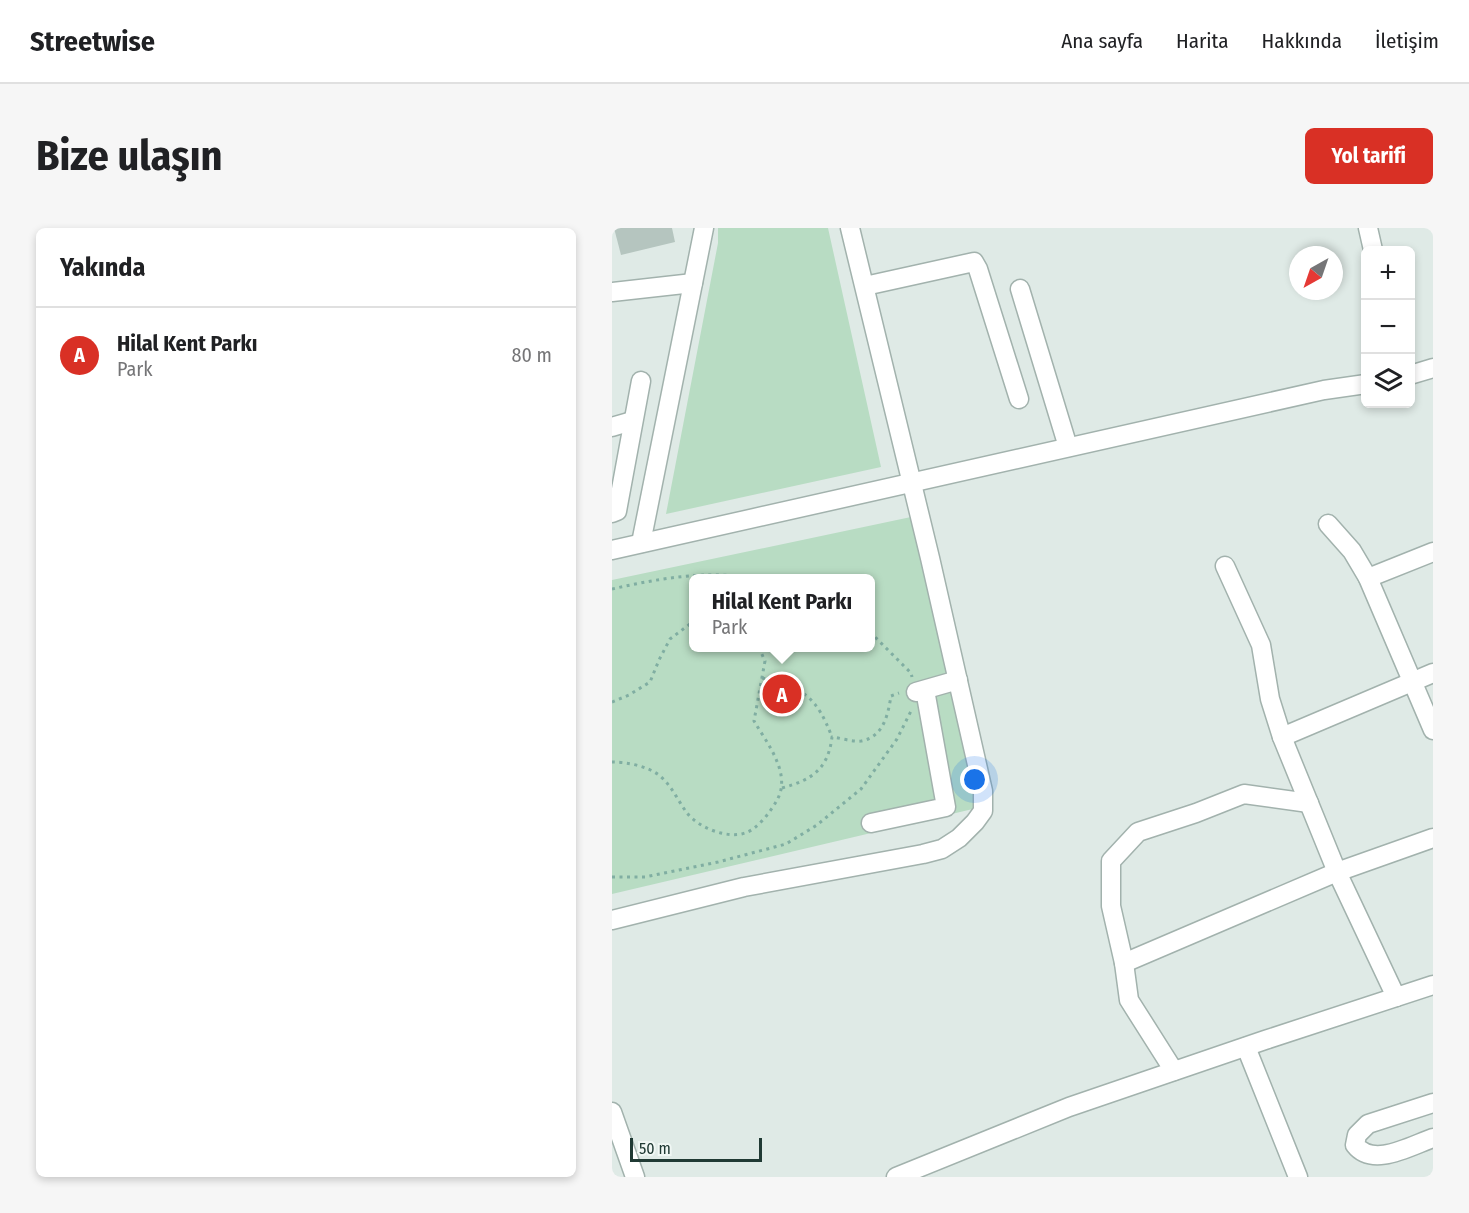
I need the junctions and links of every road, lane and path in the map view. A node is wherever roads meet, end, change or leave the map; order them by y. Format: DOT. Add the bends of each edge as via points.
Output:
graph roads {
  1 [pos="704,228"];
  2 [pos="850,228"];
  3 [pos="1368,228"];
  4 [pos="1372,246"];
  5 [pos="693,283"];
  6 [pos="865,285"];
  7 [pos="1020,289"];
  8 [pos="612,292"];
  9 [pos="1433,368"];
  10 [pos="1415,373"];
  11 [pos="641,381"];
  12 [pos="1361,385"];
  13 [pos="1019,399"];
  14 [pos="632,422"];
  15 [pos="612,427"];
  16 [pos="1068,447"];
  17 [pos="911,483"];
  18 [pos="612,513"];
  19 [pos="1328,524"];
  20 [pos="641,543"];
  21 [pos="612,550"];
  22 [pos="1433,552"];
  23 [pos="1225,566"];
  24 [pos="689,576"];
  25 [pos="1368,578"];
  26 [pos="612,589"];
  27 [pos="689,624"];
  28 [pos="875,637"];
  29 [pos="761,652"];
  30 [pos="1433,672"];
  31 [pos="762,678"];
  32 [pos="958,680"];
  33 [pos="1411,682"];
  34 [pos="919,690"];
  35 [pos="612,702"];
  36 [pos="1433,730"];
  37 [pos="832,737"];
  38 [pos="1282,737"];
  39 [pos="612,762"];
  40 [pos="782,788"];
  41 [pos="1309,803"];
  42 [pos="871,823"];
  43 [pos="1433,838"];
  44 [pos="1337,872"];
  45 [pos="612,877"];
  46 [pos="612,920"];
  47 [pos="1124,963"];
  48 [pos="1433,985"];
  49 [pos="1396,997"];
  50 [pos="1246,1047"];
  51 [pos="1174,1071"];
  52 [pos="1433,1103"];
  53 [pos="612,1112"];
  54 [pos="1433,1138"];
  55 [pos="635,1177"];
  56 [pos="896,1177"];
  57 [pos="1298,1177"];
  1 -- 5 [label="street"];
  2 -- 6 [label="street"];
  3 -- 4 [label="street"];
  5 -- 8 [label="street"];
  5 -- 20 [label="street"];
  6 -- 13 [label="street" via="974,262"];
  6 -- 17 [label="street"];
  7 -- 16 [label="street"];
  9 -- 10 [label="street"];
  11 -- 14 [label="street"];
  12 -- 16 [label="street"];
  14 -- 15 [label="street"];
  14 -- 18 [label="street" via="617,511"];
  16 -- 17 [label="street"];
  17 -- 20 [label="street"];
  17 -- 32 [label="street"];
  19 -- 25 [label="street" via="1346,543"];
  20 -- 21 [label="street"];
  22 -- 25 [label="street"];
  23 -- 38 [label="street" via="1261,645 1270,699"];
  24 -- 26 [label="path"];
  25 -- 33 [label="street"];
  27 -- 35 [label="path" via="670,639 650,682"];
  28 -- 34 [label="path" via="911,674"];
  29 -- 31 [label="path" via="765,661"];
  30 -- 33 [label="street"];
  31 -- 37 [label="path" via="787,683 801,692 822,711"];
  31 -- 40 [label="path" via="754,721 780,769"];
  32 -- 34 [label="street"];
  32 -- 46 [label="street" via="983,791 983,811 942,849 744,887"];
  33 -- 36 [label="street"];
  33 -- 38 [label="street"];
  34 -- 37 [label="path" via="891,696 883,726 869,738 860,741"];
  34 -- 42 [label="street" via="946,807"];
  34 -- 45 [label="path" via="897,739 861,789 817,825 786,844 645,878"];
  37 -- 40 [label="path" via="830,752 814,775"];
  38 -- 41 [label="street"];
  39 -- 40 [label="path" via="659,775 688,814 725,834 746,832 769,814"];
  41 -- 44 [label="street"];
  41 -- 47 [label="street" via="1244,794 1138,832 1111,861 1111,906"];
  43 -- 44 [label="street"];
  44 -- 47 [label="street"];
  44 -- 49 [label="street"];
  47 -- 51 [label="street" via="1129,1000"];
  48 -- 49 [label="street"];
  49 -- 50 [label="street"];
  50 -- 51 [label="street"];
  50 -- 57 [label="street"];
  51 -- 56 [label="street" via="1070,1107"];
  52 -- 54 [label="street" via="1368,1124 1357,1135 1355,1145 1360,1152 1383,1155"];
  53 -- 55 [label="street"];
}
